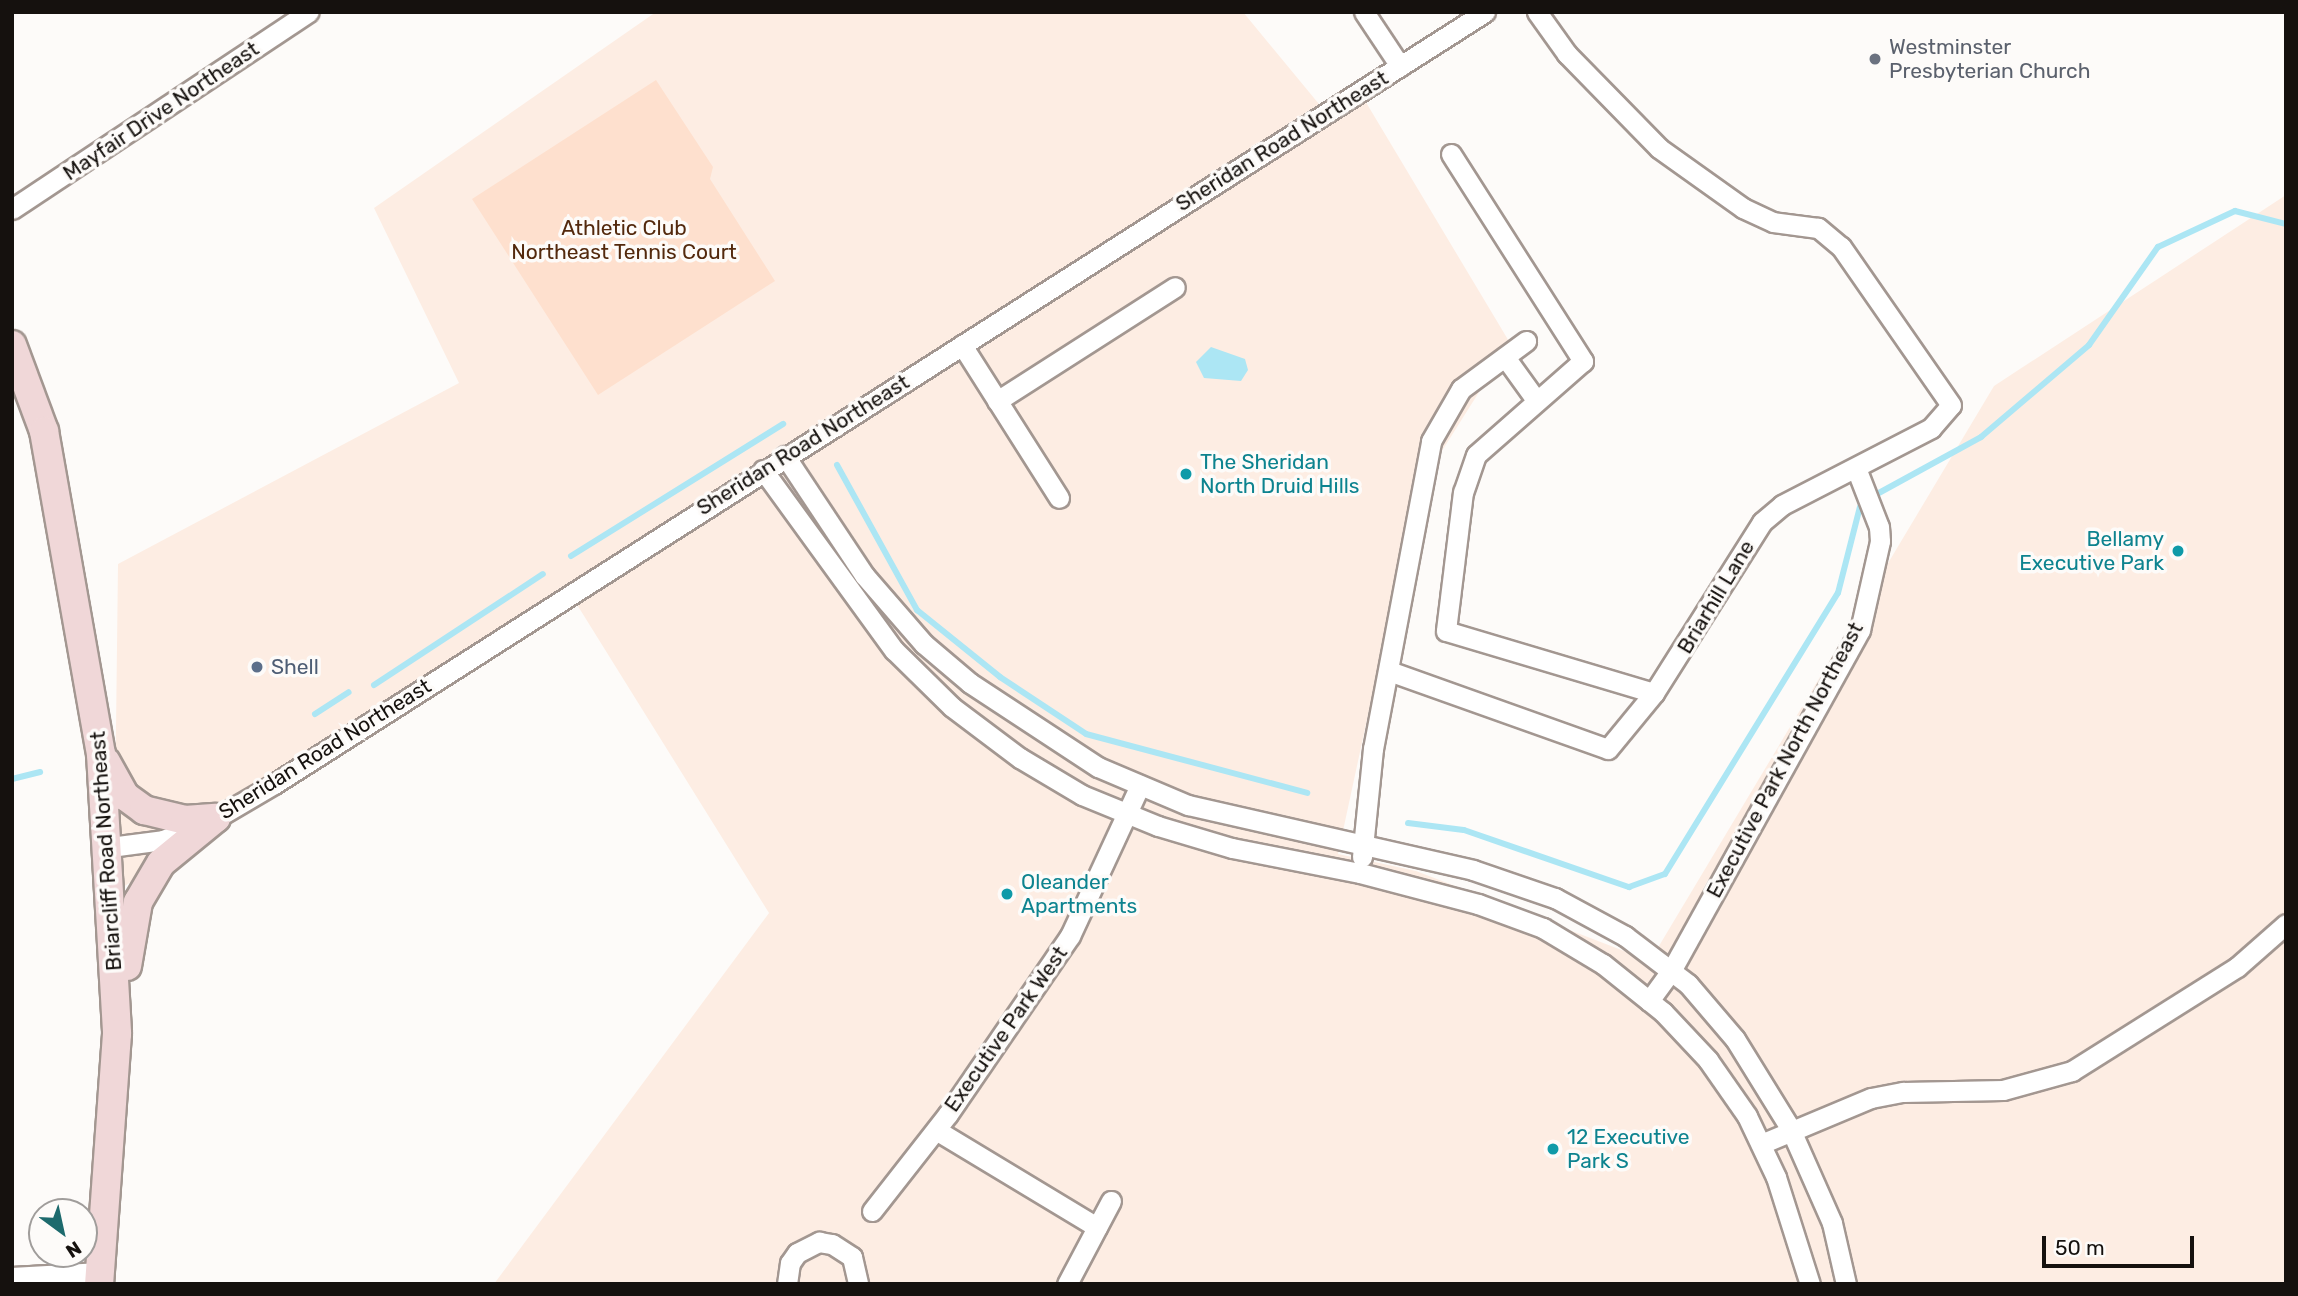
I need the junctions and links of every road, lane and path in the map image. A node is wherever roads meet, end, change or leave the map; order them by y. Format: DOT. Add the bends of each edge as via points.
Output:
graph roads {
  1 [pos="309,12"];
  2 [pos="1364,12"];
  3 [pos="1485,12"];
  4 [pos="1537,12"];
  5 [pos="1400,66"];
  6 [pos="1451,153"];
  7 [pos="12,209"];
  8 [pos="1175,287"];
  9 [pos="1526,341"];
  10 [pos="12,345"];
  11 [pos="962,345"];
  12 [pos="1505,357"];
  13 [pos="1536,400"];
  14 [pos="997,401"];
  15 [pos="785,456"];
  16 [pos="1856,468"];
  17 [pos="763,470"];
  18 [pos="1059,498"];
  19 [pos="1389,671"];
  20 [pos="1654,693"];
  21 [pos="101,754"];
  22 [pos="1140,785"];
  23 [pos="1128,812"];
  24 [pos="216,818"];
  25 [pos="1364,846"];
  26 [pos="110,847"];
  27 [pos="1360,873"];
  28 [pos="2286,924"];
  29 [pos="1671,971"];
  30 [pos="1649,1001"];
  31 [pos="117,1034"];
  32 [pos="1790,1128"];
  33 [pos="936,1130"];
  34 [pos="1761,1144"];
  35 [pos="1111,1201"];
  36 [pos="872,1212"];
  37 [pos="1097,1227"];
  38 [pos="12,1277"];
  39 [pos="100,1278"];
  40 [pos="787,1284"];
  41 [pos="858,1284"];
  42 [pos="1067,1284"];
  43 [pos="1810,1284"];
  44 [pos="1846,1284"];
  1 -- 7 [label="street, Mayfair Drive Northeast"];
  2 -- 5 [label="street"];
  3 -- 5 [label="street, Sheridan Road Northeast"];
  4 -- 16 [label="street, Briarhill Lane" via="1567,54 1659,148 1743,208 1773,222 1818,228 1841,247 1951,405 1931,428"];
  5 -- 11 [label="street, Sheridan Road Northeast"];
  6 -- 13 [label="street" via="1583,361"];
  8 -- 14 [label="street"];
  9 -- 12 [label="street"];
  10 -- 21 [label="main road, Briarcliff Road Northeast" via="44,431"];
  11 -- 14 [label="street"];
  11 -- 15 [label="street, Sheridan Road Northeast"];
  12 -- 13 [label="street"];
  12 -- 19 [label="street" via="1461,389 1431,441"];
  13 -- 20 [label="street" via="1476,455 1463,492 1447,631"];
  14 -- 18 [label="street"];
  15 -- 17 [label="street, Sheridan Road Northeast"];
  15 -- 22 [label="street" via="864,575 924,644 1039,731 1098,767"];
  16 -- 20 [label="street, Briarhill Lane" via="1782,505 1762,522"];
  16 -- 29 [label="street, Executive Park North Northeast" via="1880,541 1860,630"];
  17 -- 23 [label="street" via="894,650 952,707 1030,764 1082,795"];
  17 -- 24 [label="street, Sheridan Road Northeast"];
  19 -- 20 [label="street, Briarhill Lane" via="1608,749"];
  19 -- 25 [label="street" via="1373,749"];
  21 -- 24 [label="main road" via="125,796 144,810 185,820"];
  21 -- 26 [label="main road, Briarcliff Road Northeast"];
  22 -- 23 [label="street, Executive Park West"];
  22 -- 25 [label="street" via="1232,817"];
  23 -- 27 [label="street" via="1232,848"];
  23 -- 33 [label="street, Executive Park West" via="1070,936"];
  24 -- 26 [label="street, Sheridan Road Northeast" via="163,840"];
  24 -- 31 [label="main road" via="161,863 138,902"];
  25 -- 27 [label="street"];
  25 -- 29 [label="street" via="1473,870 1555,898 1625,936"];
  26 -- 31 [label="main road, Briarcliff Road Northeast"];
  27 -- 30 [label="street" via="1478,904 1543,928 1603,964"];
  28 -- 32 [label="street" via="2237,967 2072,1071 2003,1090 1903,1092 1871,1098"];
  29 -- 30 [label="street, Executive Park North Northeast"];
  29 -- 32 [label="street" via="1735,1039"];
  30 -- 34 [label="street" via="1708,1060 1748,1116"];
  31 -- 39 [label="main road, Briarcliff Road Northeast"];
  32 -- 34 [label="street"];
  32 -- 44 [label="street" via="1832,1223"];
  33 -- 36 [label="street, Executive Park West"];
  33 -- 37 [label="street"];
  34 -- 43 [label="street"];
  35 -- 37 [label="street"];
  37 -- 42 [label="street"];
  38 -- 39 [label="street"];
  40 -- 41 [label="street" via="790,1263 797,1253 819,1242 832,1244 852,1257"];
}
